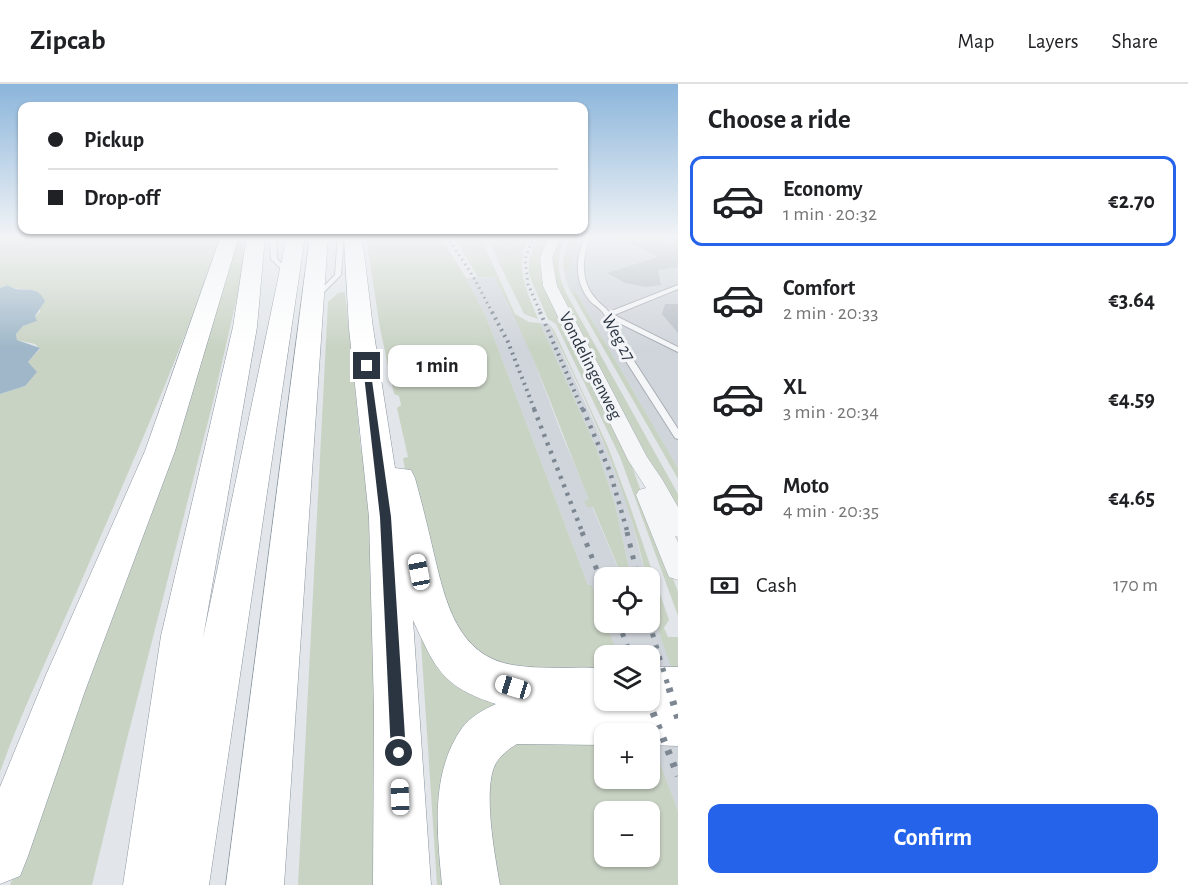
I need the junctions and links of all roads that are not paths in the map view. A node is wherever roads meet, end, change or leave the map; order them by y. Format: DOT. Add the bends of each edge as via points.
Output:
graph roads {
  1 [pos="218,273"];
  2 [pos="251,273"];
  3 [pos="287,273"];
  4 [pos="300,273"];
  5 [pos="306,273"];
  6 [pos="338,273"];
  7 [pos="356,273"];
  8 [pos="548,273"];
  9 [pos="581,273"];
  10 [pos="678,287"];
  11 [pos="301,288"];
  12 [pos="608,315"];
  13 [pos="678,350"];
  14 [pos="678,436"];
  15 [pos="386,450"];
  16 [pos="638,460"];
  17 [pos="678,528"];
  18 [pos="678,570"];
  19 [pos="594,690"];
  20 [pos="672,695"];
  21 [pos="0,856"];
  22 [pos="152,885"];
  23 [pos="180,885"];
  24 [pos="255,885"];
  25 [pos="402,885"];
  26 [pos="471,885"];
  1 -- 21 [label="highway" via="160,451"];
  2 -- 22 [label="highway" via="245,327 182,636"];
  3 -- 11 [label="lane"];
  4 -- 11 [label="highway"];
  5 -- 11 [label="highway"];
  6 -- 11 [label="lane"];
  7 -- 15 [label="highway" via="372,404"];
  8 -- 16 [label="street, Vondelingenweg" via="550,286"];
  9 -- 12 [label="lane, Weg 27" via="592,299"];
  10 -- 12 [label="lane"];
  11 -- 23 [label="highway"];
  11 -- 24 [label="highway"];
  12 -- 13 [label="lane"];
  12 -- 14 [label="lane, Weg 27" via="612,333"];
  15 -- 19 [label="highway" via="427,608 447,648 483,678 513,687"];
  15 -- 25 [label="highway"];
  16 -- 17 [label="street, Vondelingenweg"];
  16 -- 18 [label="street, Vondelingenweg" via="642,484"];
  20 -- 26 [label="highway" via="513,720 492,731 478,746 465,790"];
}
